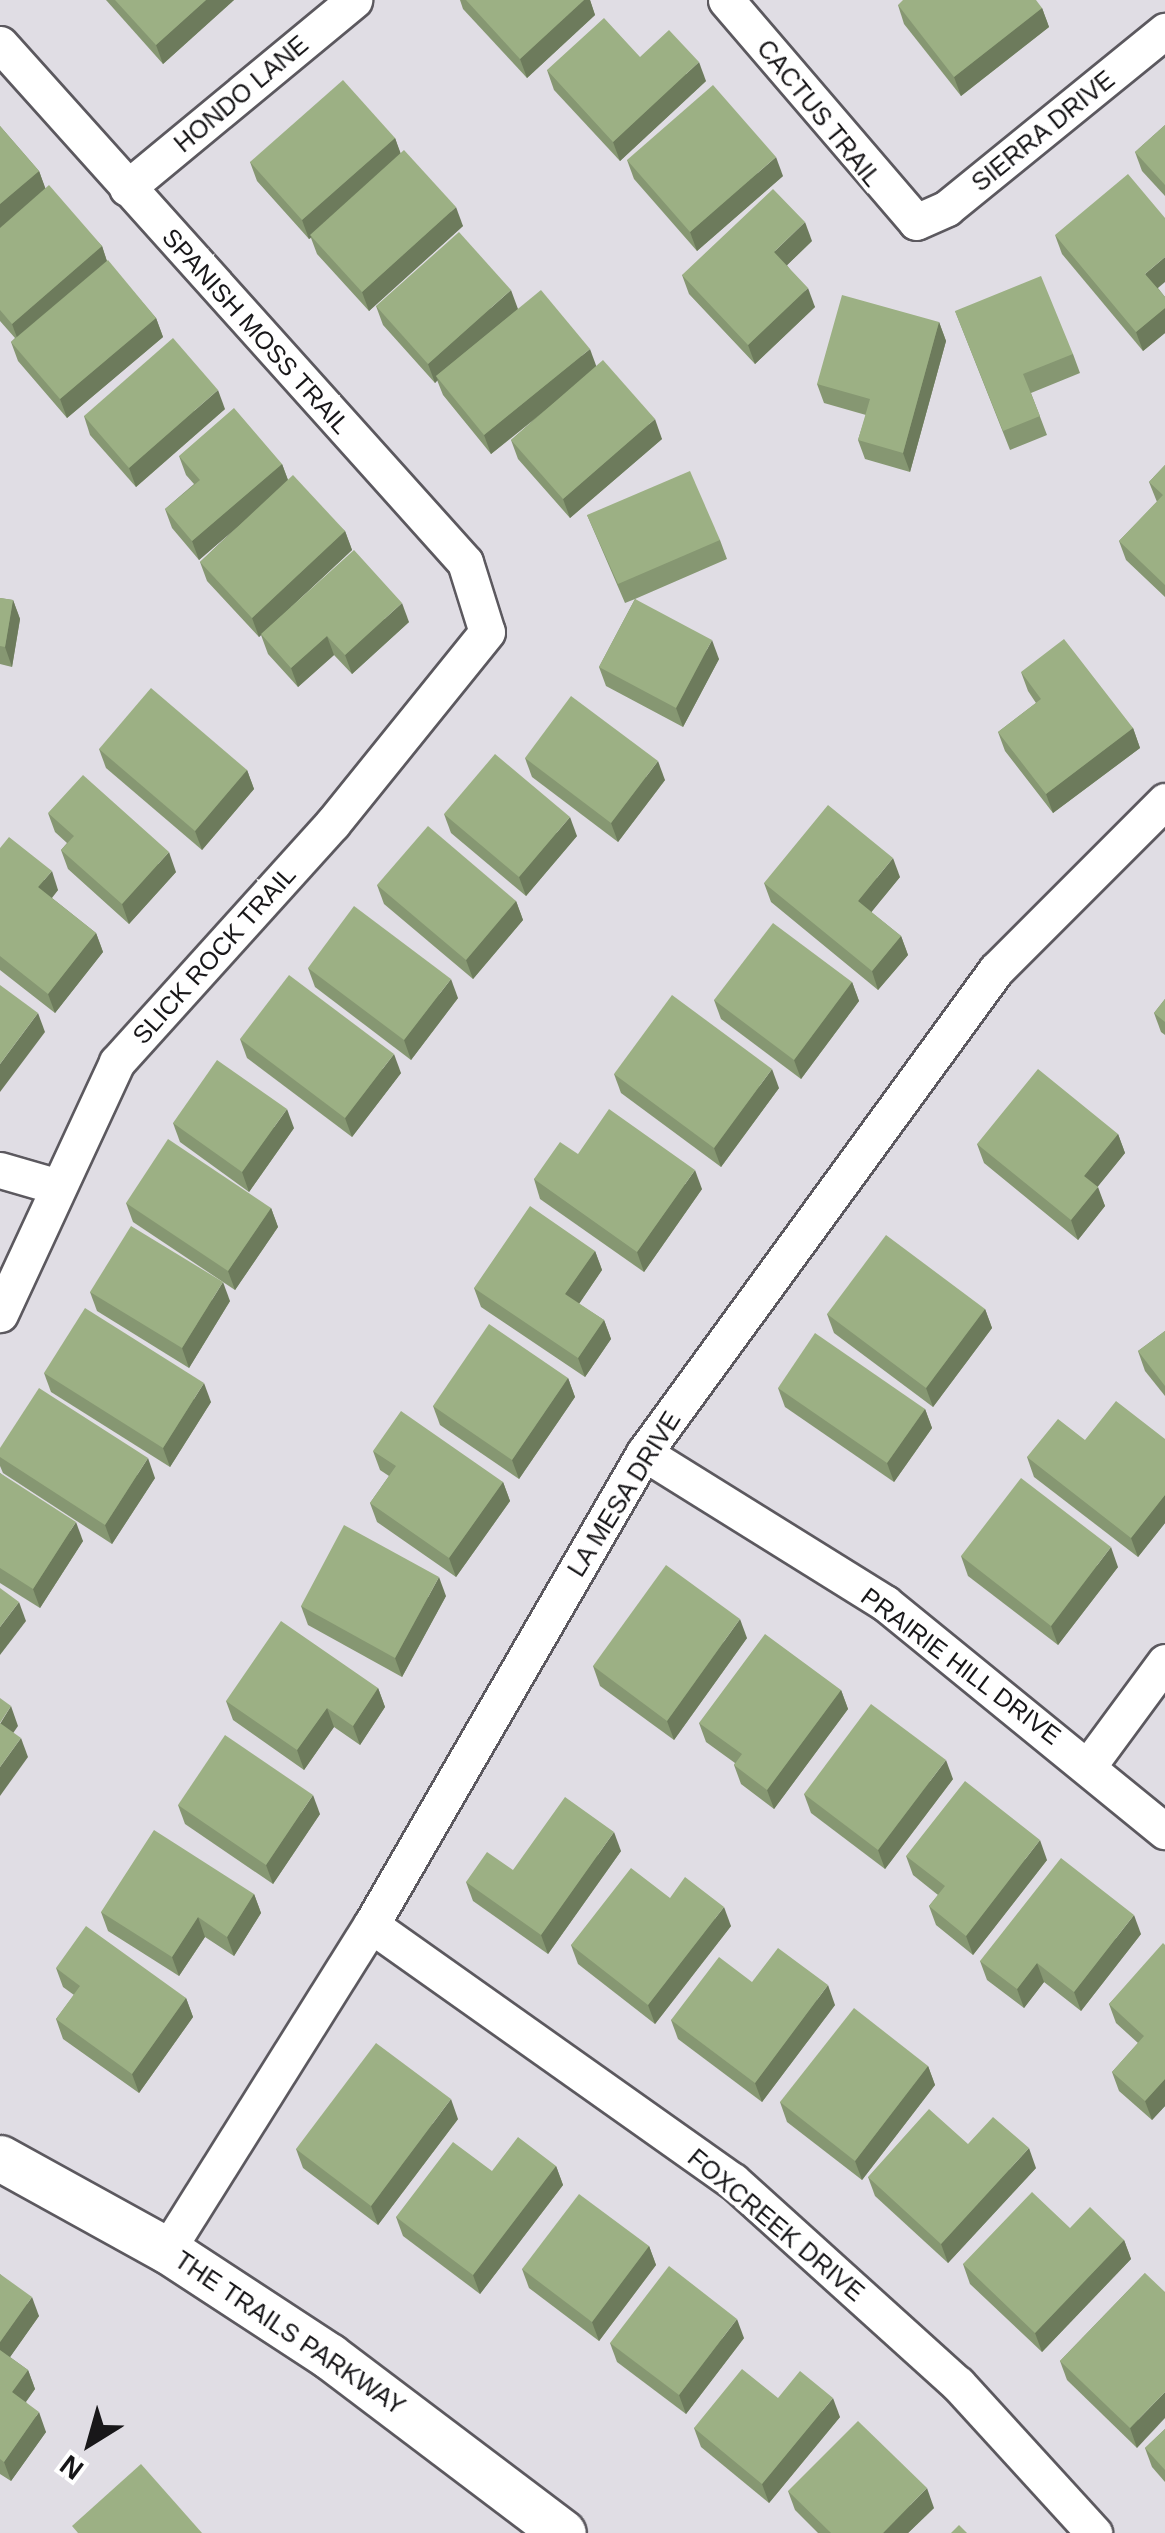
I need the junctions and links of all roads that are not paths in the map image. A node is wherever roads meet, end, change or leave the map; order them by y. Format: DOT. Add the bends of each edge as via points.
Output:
graph roads {
  1 [pos="354,0"];
  2 [pos="726,0"];
  3 [pos="1165,31"];
  4 [pos="0,44"];
  5 [pos="127,188"];
  6 [pos="916,222"];
  7 [pos="487,632"];
  8 [pos="1165,801"];
  9 [pos="0,1170"];
  10 [pos="52,1185"];
  11 [pos="0,1314"];
  12 [pos="644,1453"];
  13 [pos="1165,1662"];
  14 [pos="1089,1764"];
  15 [pos="1165,1831"];
  16 [pos="371,1925"];
  17 [pos="0,2158"];
  18 [pos="167,2250"];
  19 [pos="562,2533"];
  20 [pos="1094,2533"];
  1 -- 5 [label="street, HONDO LANE"];
  2 -- 6 [label="street, CACTUS TRAIL"];
  3 -- 6 [label="street, SIERRA DRIVE" via="947,208"];
  4 -- 5 [label="street, SPANISH MOSS TRAIL"];
  5 -- 7 [label="street, SPANISH MOSS TRAIL" via="465,562"];
  7 -- 10 [label="street, SLICK ROCK TRAIL" via="332,824 117,1062"];
  8 -- 12 [label="street, LA MESA DRIVE" via="996,970"];
  9 -- 10 [label="street"];
  10 -- 11 [label="street, SLICK ROCK TRAIL"];
  12 -- 14 [label="street, PRAIRIE HILL DRIVE" via="885,1604"];
  12 -- 16 [label="street, LA MESA DRIVE"];
  13 -- 14 [label="street"];
  14 -- 15 [label="street, PRAIRIE HILL DRIVE"];
  16 -- 18 [label="street, LA MESA DRIVE"];
  16 -- 20 [label="street, FOXCREEK DRIVE" via="732,2181 958,2384"];
  17 -- 18 [label="street, THE TRAILS PARKWAY"];
  18 -- 19 [label="street, THE TRAILS PARKWAY" via="459,2448"];
}
